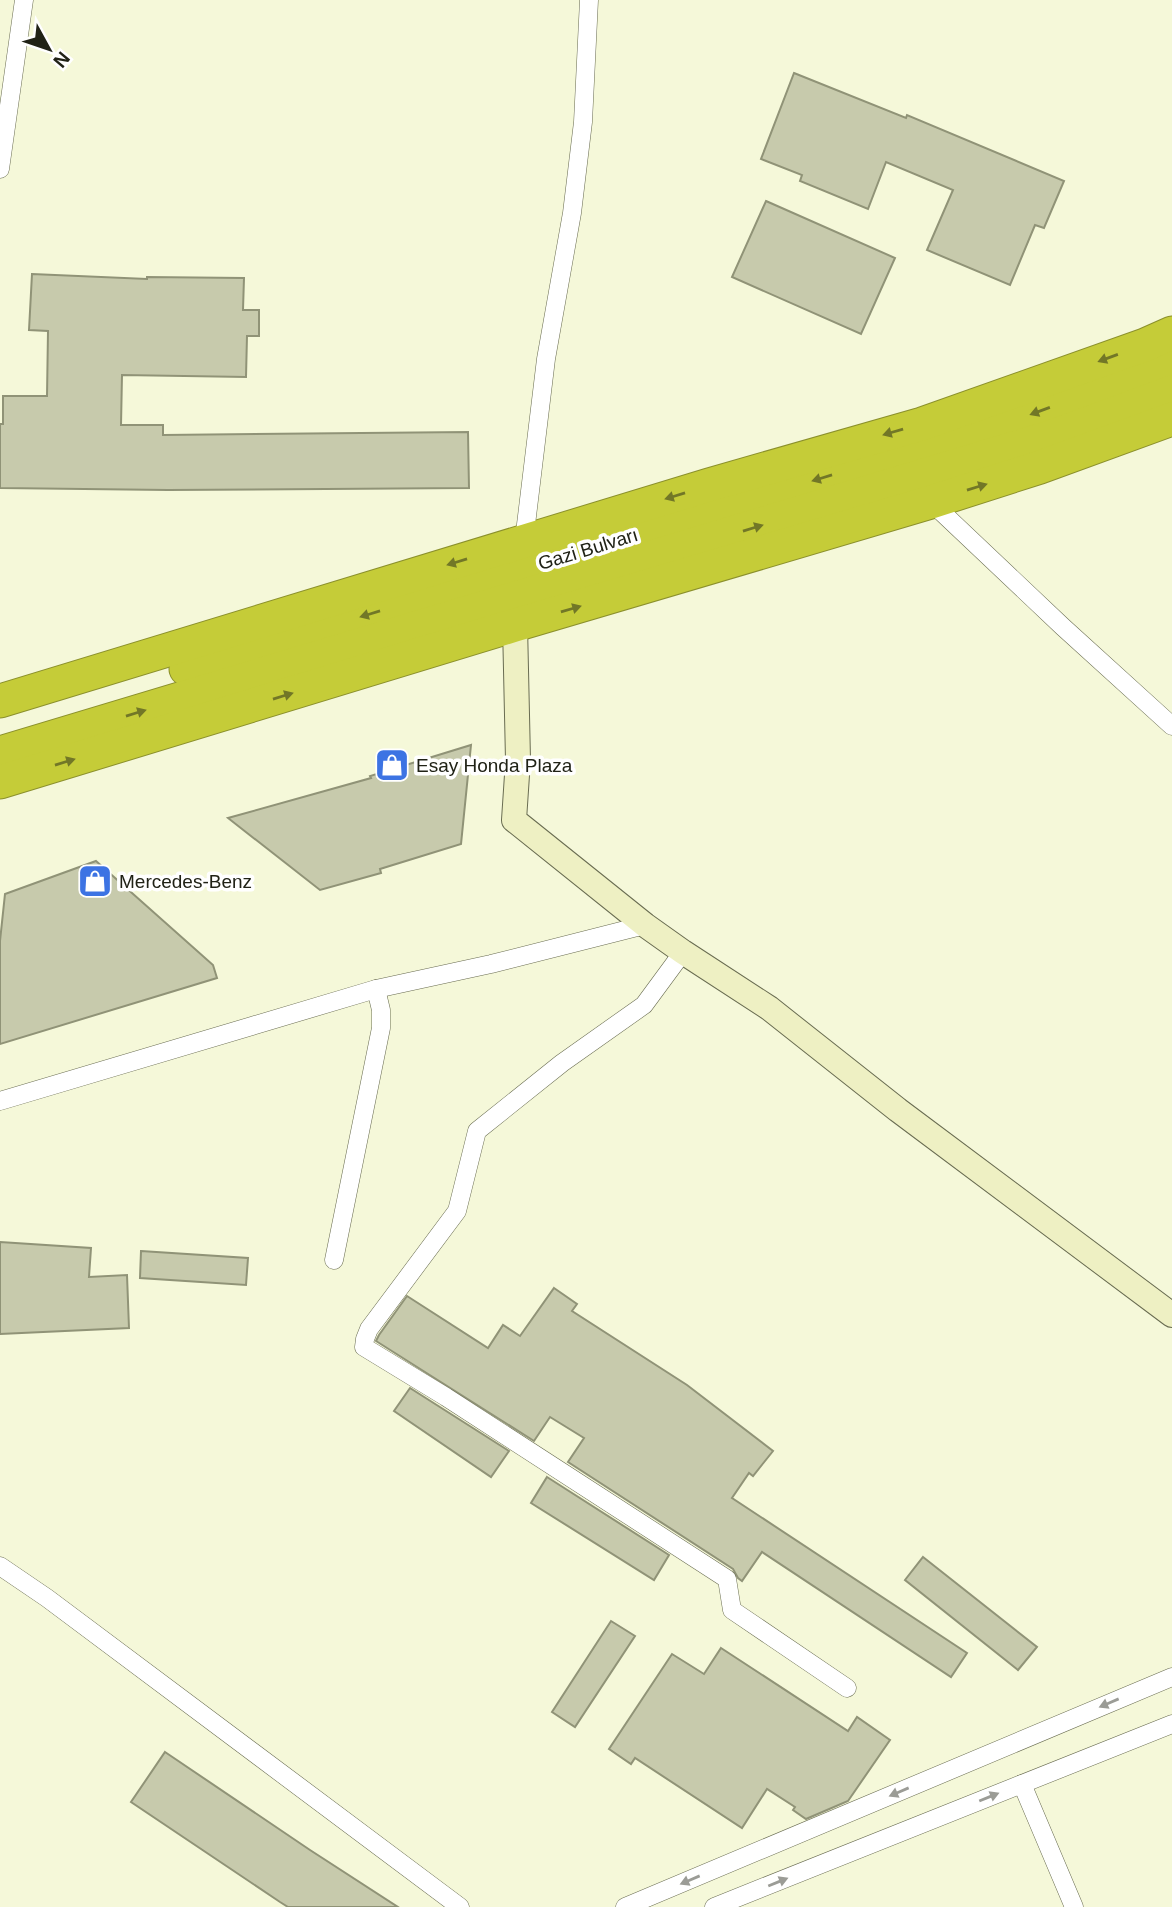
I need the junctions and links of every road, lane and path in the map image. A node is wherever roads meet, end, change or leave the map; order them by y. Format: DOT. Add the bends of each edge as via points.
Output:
graph roads {
  1 [pos="24,0"];
  2 [pos="589,0"];
  3 [pos="0,169"];
  4 [pos="1172,333"];
  5 [pos="1172,360"];
  6 [pos="1172,391"];
  7 [pos="1172,419"];
  8 [pos="931,502"];
  9 [pos="527,554"];
  10 [pos="515,625"];
  11 [pos="0,701"];
  12 [pos="0,724"];
  13 [pos="1172,726"];
  14 [pos="0,753"];
  15 [pos="0,782"];
  16 [pos="645,925"];
  17 [pos="683,952"];
  18 [pos="376,989"];
  19 [pos="0,1101"];
  20 [pos="334,1260"];
  21 [pos="1172,1315"];
  22 [pos="0,1566"];
  23 [pos="1172,1677"];
  24 [pos="846,1688"];
  25 [pos="1172,1724"];
  26 [pos="1022,1784"];
  27 [pos="460,1907"];
  28 [pos="625,1907"];
  29 [pos="715,1907"];
  30 [pos="1074,1907"];
  1 -- 3 [label="street"];
  2 -- 9 [label="street" via="583,122 546,359"];
  4 -- 9 [label="highway, one-way" via="922,424"];
  5 -- 9 [label="highway, Gazi Bulvarı, one-way" via="1036,413"];
  14 -- 6 [label="highway, Gazi Bulvarı, one-way" via="1050,438"];
  8 -- 7 [label="highway, one-way"];
  10 -- 8 [label="highway, one-way"];
  8 -- 13 [label="street"];
  9 -- 11 [label="highway, one-way"];
  9 -- 12 [label="highway, Gazi Bulvarı, one-way"];
  15 -- 10 [label="highway, one-way"];
  10 -- 16 [label="main road" via="518,760 514,820"];
  16 -- 17 [label="main road"];
  16 -- 18 [label="street"];
  17 -- 21 [label="main road" via="769,1008"];
  17 -- 24 [label="street" via="644,1005 477,1132 457,1211 369,1329 364,1348 727,1579 732,1610"];
  18 -- 19 [label="street"];
  18 -- 20 [label="street" via="380,1028"];
  22 -- 27 [label="street"];
  23 -- 28 [label="street, one-way"];
  25 -- 26 [label="street"];
  29 -- 26 [label="street, one-way"];
  26 -- 30 [label="street"];
}
